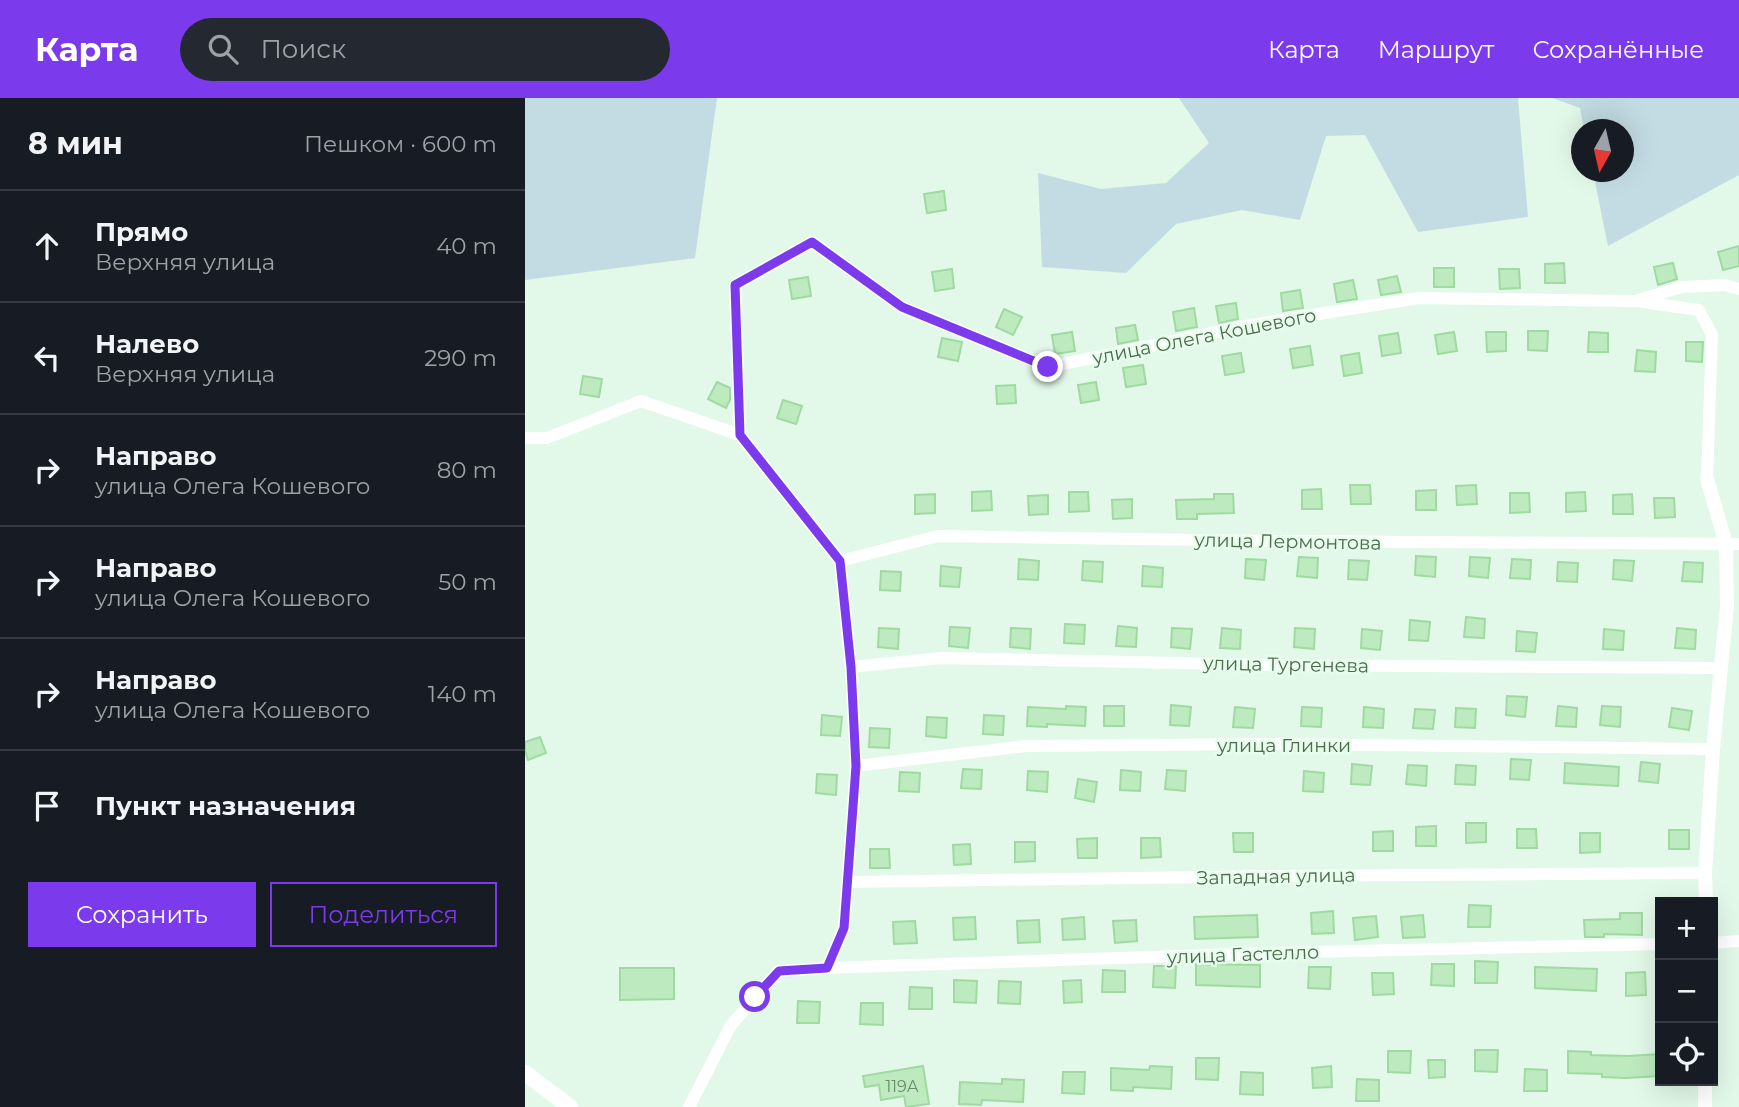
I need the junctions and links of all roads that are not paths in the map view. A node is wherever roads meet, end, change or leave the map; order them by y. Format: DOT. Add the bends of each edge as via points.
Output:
graph roads {
  1 [pos="1739,289"];
  2 [pos="1635,301"];
  3 [pos="740,435"];
  4 [pos="525,438"];
  5 [pos="1707,479"];
  6 [pos="1733,544"];
  7 [pos="840,561"];
  8 [pos="851,667"];
  9 [pos="1721,668"];
  10 [pos="1713,749"];
  11 [pos="856,766"];
  12 [pos="1705,873"];
  13 [pos="848,882"];
  14 [pos="1706,897"];
  15 [pos="1739,942"];
  16 [pos="1718,943"];
  17 [pos="1655,944"];
  18 [pos="827,968"];
  19 [pos="525,1073"];
  20 [pos="1705,1086"];
  21 [pos="570,1107"];
  22 [pos="689,1107"];
  23 [pos="1705,1107"];
  1 -- 2 [label="street, улица Олега Кошевого" via="1725,285 1682,287"];
  2 -- 3 [label="street, улица Олега Кошевого" via="1419,298 1251,325 1048,367 902,307 812,242 735,285"];
  2 -- 5 [label="street" via="1699,310 1712,335"];
  3 -- 4 [label="street" via="641,401 547,438"];
  3 -- 7 [label="street"];
  5 -- 6 [label="street"];
  6 -- 7 [label="street, улица Лермонтова" via="938,536"];
  6 -- 9 [label="street"];
  7 -- 8 [label="street"];
  8 -- 9 [label="street, улица Тургенева" via="942,659"];
  8 -- 11 [label="street"];
  9 -- 10 [label="street"];
  10 -- 11 [label="street, улица Глинки" via="1026,746"];
  10 -- 12 [label="street"];
  11 -- 13 [label="street"];
  12 -- 13 [label="street, Западная улица"];
  12 -- 14 [label="street"];
  13 -- 18 [label="street" via="844,928"];
  15 -- 16 [label="street"];
  17 -- 18 [label="street, улица Гастелло"];
  18 -- 22 [label="street, улица Гастелло" via="779,971 731,1024"];
  19 -- 21 [label="main road"];
  20 -- 23 [label="street"];
}
